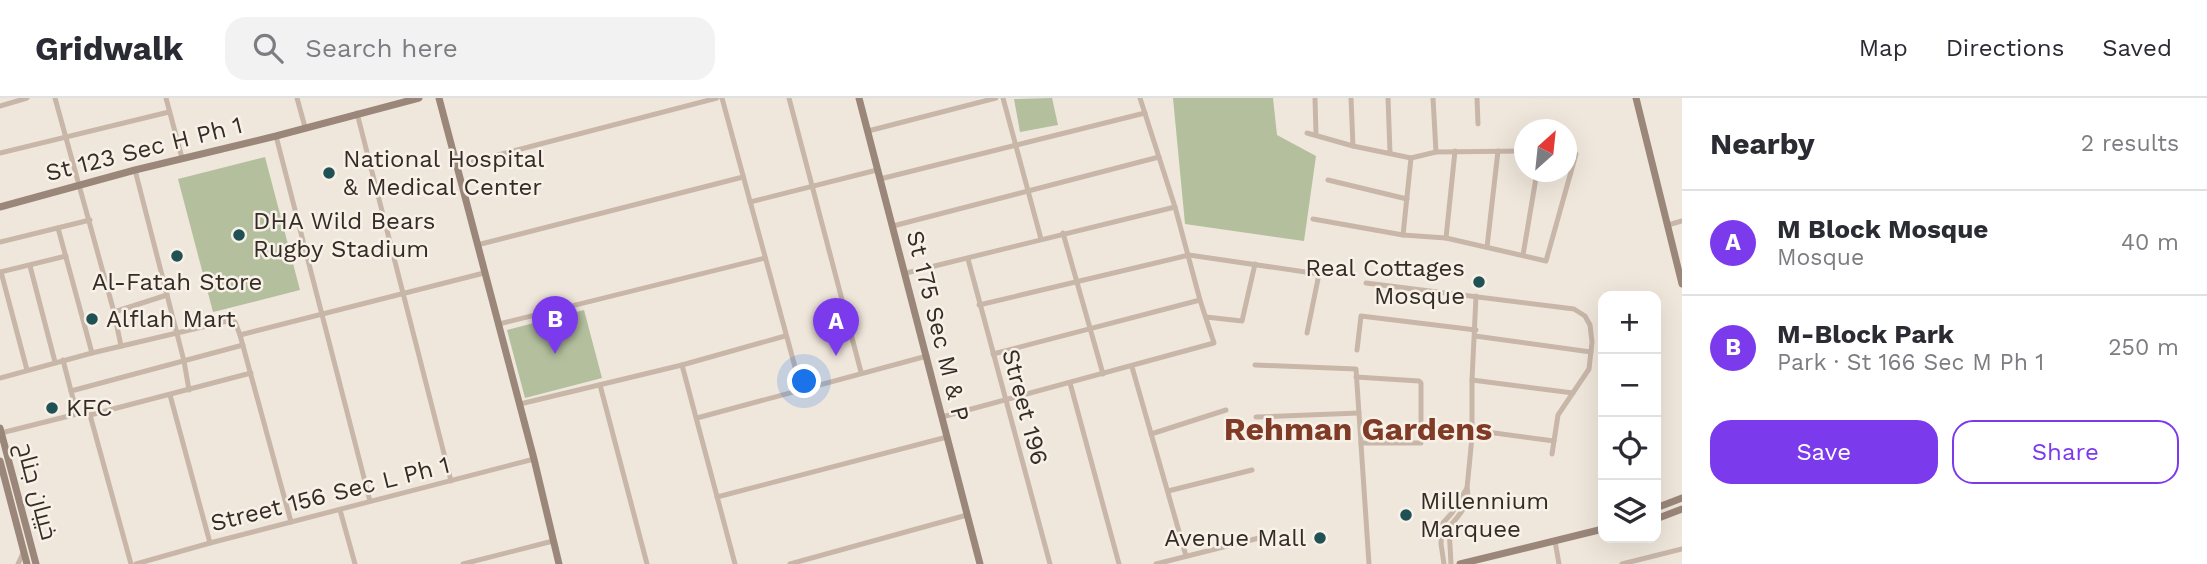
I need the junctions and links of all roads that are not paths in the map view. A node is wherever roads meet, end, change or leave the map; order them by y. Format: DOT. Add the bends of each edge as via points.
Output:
graph roads {
  1 [pos="27,98"];
  2 [pos="55,98"];
  3 [pos="166,98"];
  4 [pos="297,98"];
  5 [pos="419,98"];
  6 [pos="439,98"];
  7 [pos="720,98"];
  8 [pos="789,98"];
  9 [pos="859,98"];
  10 [pos="996,98"];
  11 [pos="1003,98"];
  12 [pos="1140,98"];
  13 [pos="1315,98"];
  14 [pos="1351,98"];
  15 [pos="1388,98"];
  16 [pos="1433,98"];
  17 [pos="1477,98"];
  18 [pos="1636,98"];
  19 [pos="0,106"];
  20 [pos="169,112"];
  21 [pos="357,113"];
  22 [pos="1145,113"];
  23 [pos="1478,124"];
  24 [pos="305,127"];
  25 [pos="868,131"];
  26 [pos="1307,133"];
  27 [pos="1316,134"];
  28 [pos="65,136"];
  29 [pos="276,136"];
  30 [pos="1016,146"];
  31 [pos="1353,146"];
  32 [pos="1455,151"];
  33 [pos="1497,151"];
  34 [pos="1514,151"];
  35 [pos="1436,152"];
  36 [pos="0,153"];
  37 [pos="1390,153"];
  38 [pos="1158,157"];
  39 [pos="182,158"];
  40 [pos="1411,158"];
  41 [pos="456,166"];
  42 [pos="135,170"];
  43 [pos="877,170"];
  44 [pos="743,177"];
  45 [pos="880,179"];
  46 [pos="1328,180"];
  47 [pos="1535,182"];
  48 [pos="1568,182"];
  49 [pos="79,184"];
  50 [pos="813,187"];
  51 [pos="1028,191"];
  52 [pos="1407,198"];
  53 [pos="750,202"];
  54 [pos="0,206"];
  55 [pos="1175,207"];
  56 [pos="1312,219"];
  57 [pos="90,220"];
  58 [pos="1682,221"];
  59 [pos="1668,225"];
  60 [pos="892,226"];
  61 [pos="58,228"];
  62 [pos="1063,233"];
  63 [pos="1403,234"];
  64 [pos="1446,238"];
  65 [pos="1041,239"];
  66 [pos="0,242"];
  67 [pos="477,245"];
  68 [pos="1487,247"];
  69 [pos="1189,255"];
  70 [pos="66,256"];
  71 [pos="1523,256"];
  72 [pos="765,258"];
  73 [pos="968,259"];
  74 [pos="1255,264"];
  75 [pos="30,266"];
  76 [pos="0,272"];
  77 [pos="484,273"];
  78 [pos="906,273"];
  79 [pos="1078,280"];
  80 [pos="1366,283"];
  81 [pos="1682,284"];
  82 [pos="167,295"];
  83 [pos="402,295"];
  84 [pos="1476,296"];
  85 [pos="1200,300"];
  86 [pos="979,305"];
  87 [pos="114,312"];
  88 [pos="322,315"];
  89 [pos="1206,317"];
  90 [pos="499,324"];
  91 [pos="1091,329"];
  92 [pos="176,332"];
  93 [pos="1307,333"];
  94 [pos="1476,333"];
  95 [pos="240,335"];
  96 [pos="785,336"];
  97 [pos="243,345"];
  98 [pos="121,346"];
  99 [pos="1357,350"];
  100 [pos="1591,352"];
  101 [pos="92,353"];
  102 [pos="992,354"];
  103 [pos="927,356"];
  104 [pos="63,360"];
  105 [pos="184,361"];
  106 [pos="55,362"];
  107 [pos="682,365"];
  108 [pos="1255,365"];
  109 [pos="1132,367"];
  110 [pos="27,370"];
  111 [pos="861,372"];
  112 [pos="251,373"];
  113 [pos="1103,374"];
  114 [pos="1356,377"];
  115 [pos="0,378"];
  116 [pos="1472,380"];
  117 [pos="1070,383"];
  118 [pos="600,385"];
  119 [pos="800,389"];
  120 [pos="189,390"];
  121 [pos="71,391"];
  122 [pos="1573,393"];
  123 [pos="170,395"];
  124 [pos="1005,399"];
  125 [pos="520,404"];
  126 [pos="1226,410"];
  127 [pos="1359,413"];
  128 [pos="77,414"];
  129 [pos="90,415"];
  130 [pos="942,417"];
  131 [pos="1256,417"];
  132 [pos="697,418"];
  133 [pos="1,430"];
  134 [pos="1472,430"];
  135 [pos="1151,433"];
  136 [pos="947,437"];
  137 [pos="1554,440"];
  138 [pos="1361,443"];
  139 [pos="1552,454"];
  140 [pos="534,459"];
  141 [pos="0,461"];
  142 [pos="1252,470"];
  143 [pos="451,481"];
  144 [pos="1467,488"];
  145 [pos="1168,491"];
  146 [pos="717,497"];
  147 [pos="1681,497"];
  148 [pos="370,501"];
  149 [pos="1661,506"];
  150 [pos="1682,509"];
  151 [pos="340,510"];
  152 [pos="1670,514"];
  153 [pos="967,515"];
  154 [pos="1661,517"];
  155 [pos="1682,517"];
  156 [pos="291,522"];
  157 [pos="1598,530"];
  158 [pos="1259,538"];
  159 [pos="553,541"];
  160 [pos="1555,541"];
  161 [pos="210,542"];
  162 [pos="1682,549"];
  163 [pos="24,551"];
  164 [pos="1186,556"];
  165 [pos="18,564"];
  166 [pos="27,564"];
  167 [pos="36,564"];
  168 [pos="133,564"];
  169 [pos="355,564"];
  170 [pos="463,564"];
  171 [pos="559,564"];
  172 [pos="647,564"];
  173 [pos="734,564"];
  174 [pos="790,564"];
  175 [pos="980,564"];
  176 [pos="1050,564"];
  177 [pos="1119,564"];
  178 [pos="1156,564"];
  179 [pos="1369,564"];
  180 [pos="1444,564"];
  181 [pos="1451,564"];
  182 [pos="1460,564"];
  183 [pos="1559,564"];
  184 [pos="1622,564"];
  1 -- 19 [label="street"];
  2 -- 28 [label="street"];
  3 -- 20 [label="street"];
  4 -- 24 [label="street"];
  5 -- 21 [label="street, St 123 Sec H Ph 1"];
  6 -- 41 [label="street"];
  7 -- 41 [label="street"];
  7 -- 44 [label="street"];
  8 -- 50 [label="street"];
  9 -- 25 [label="street, St 175 Sec M & P"];
  10 -- 25 [label="street"];
  11 -- 30 [label="street"];
  12 -- 22 [label="street"];
  13 -- 27 [label="street"];
  14 -- 31 [label="street"];
  15 -- 37 [label="street"];
  16 -- 35 [label="street"];
  17 -- 23 [label="street"];
  18 -- 59 [label="street"];
  20 -- 28 [label="street"];
  20 -- 39 [label="street"];
  21 -- 24 [label="street, St 123 Sec H Ph 1"];
  21 -- 83 [label="street"];
  22 -- 30 [label="street"];
  22 -- 38 [label="street"];
  24 -- 29 [label="street, St 123 Sec H Ph 1"];
  25 -- 43 [label="street, St 175 Sec M & P"];
  26 -- 27 [label="street"];
  27 -- 31 [label="street"];
  28 -- 36 [label="street"];
  28 -- 49 [label="street"];
  29 -- 39 [label="street, St 123 Sec H Ph 1"];
  29 -- 88 [label="street"];
  30 -- 45 [label="street"];
  30 -- 51 [label="street"];
  31 -- 37 [label="street"];
  32 -- 33 [label="street"];
  32 -- 35 [label="street"];
  32 -- 64 [label="street"];
  33 -- 34 [label="street"];
  33 -- 68 [label="street"];
  35 -- 40 [label="street"];
  37 -- 40 [label="street"];
  38 -- 51 [label="street"];
  38 -- 55 [label="street"];
  39 -- 42 [label="street, St 123 Sec H Ph 1"];
  40 -- 52 [label="street"];
  41 -- 67 [label="street"];
  42 -- 49 [label="street, St 123 Sec H Ph 1"];
  42 -- 82 [label="street"];
  43 -- 45 [label="street, St 175 Sec M & P"];
  43 -- 50 [label="street"];
  44 -- 53 [label="street"];
  44 -- 67 [label="street"];
  45 -- 60 [label="street, St 175 Sec M & P"];
  46 -- 52 [label="street"];
  47 -- 71 [label="street"];
  48 -- 71 [label="street" via="1547,260"];
  49 -- 54 [label="street, St 123 Sec H Ph 1"];
  49 -- 57 [label="street"];
  50 -- 53 [label="street"];
  50 -- 111 [label="street"];
  51 -- 60 [label="street"];
  51 -- 65 [label="street"];
  52 -- 63 [label="street"];
  53 -- 72 [label="street"];
  55 -- 62 [label="street"];
  55 -- 69 [label="street"];
  56 -- 63 [label="street"];
  57 -- 61 [label="street"];
  57 -- 87 [label="street"];
  58 -- 59 [label="street"];
  59 -- 81 [label="street"];
  60 -- 78 [label="street, St 175 Sec M & P"];
  61 -- 66 [label="street"];
  61 -- 70 [label="street"];
  62 -- 65 [label="street"];
  62 -- 79 [label="street"];
  63 -- 64 [label="street"];
  64 -- 68 [label="street"];
  65 -- 73 [label="street"];
  67 -- 77 [label="street"];
  68 -- 71 [label="street"];
  69 -- 74 [label="street"];
  69 -- 79 [label="street"];
  69 -- 85 [label="street"];
  70 -- 75 [label="street"];
  70 -- 101 [label="street"];
  72 -- 90 [label="street"];
  72 -- 96 [label="street"];
  73 -- 78 [label="street"];
  73 -- 86 [label="street, Street 196"];
  74 -- 89 [label="street" via="1242,321"];
  74 -- 93 [label="street" via="1318,274"];
  75 -- 76 [label="street"];
  75 -- 106 [label="street"];
  76 -- 110 [label="street"];
  77 -- 83 [label="street"];
  77 -- 90 [label="street"];
  78 -- 103 [label="street, St 175 Sec M & P"];
  79 -- 86 [label="street"];
  79 -- 91 [label="street"];
  80 -- 84 [label="street"];
  82 -- 87 [label="street"];
  82 -- 92 [label="street"];
  83 -- 88 [label="street"];
  83 -- 143 [label="street"];
  84 -- 94 [label="street"];
  84 -- 100 [label="street" via="1574,309 1590,325"];
  85 -- 89 [label="street"];
  85 -- 91 [label="street"];
  86 -- 102 [label="street, Street 196"];
  87 -- 98 [label="street"];
  88 -- 95 [label="street"];
  88 -- 148 [label="street"];
  89 -- 109 [label="street" via="1214,343"];
  90 -- 125 [label="street"];
  91 -- 102 [label="street"];
  91 -- 113 [label="street"];
  92 -- 95 [label="street" via="228,320 235,322"];
  92 -- 98 [label="street"];
  92 -- 105 [label="street"];
  94 -- 99 [label="street" via="1360,316"];
  94 -- 100 [label="street"];
  94 -- 116 [label="street"];
  95 -- 97 [label="street"];
  96 -- 107 [label="street"];
  96 -- 119 [label="street"];
  97 -- 105 [label="street"];
  97 -- 112 [label="street"];
  98 -- 101 [label="street"];
  100 -- 122 [label="street" via="1589,369"];
  101 -- 104 [label="street"];
  102 -- 124 [label="street, Street 196"];
  103 -- 111 [label="street"];
  103 -- 130 [label="street, St 175 Sec M & P"];
  104 -- 106 [label="street"];
  104 -- 121 [label="street"];
  105 -- 120 [label="street"];
  105 -- 121 [label="street"];
  106 -- 110 [label="street"];
  107 -- 118 [label="street"];
  107 -- 132 [label="street"];
  108 -- 114 [label="street" via="1356,369"];
  109 -- 113 [label="street"];
  109 -- 135 [label="street"];
  110 -- 115 [label="street"];
  111 -- 119 [label="street"];
  112 -- 120 [label="street"];
  112 -- 156 [label="street"];
  113 -- 117 [label="street"];
  114 -- 127 [label="street"];
  114 -- 138 [label="street" via="1421,383 1421,443"];
  116 -- 122 [label="street"];
  116 -- 134 [label="street"];
  117 -- 124 [label="street"];
  117 -- 177 [label="street"];
  118 -- 125 [label="street"];
  118 -- 172 [label="street"];
  119 -- 132 [label="street"];
  120 -- 123 [label="street"];
  121 -- 128 [label="street"];
  122 -- 137 [label="street" via="1558,415"];
  123 -- 129 [label="street"];
  123 -- 161 [label="street"];
  124 -- 130 [label="street"];
  124 -- 176 [label="street, Street 196"];
  125 -- 140 [label="street"];
  126 -- 135 [label="street"];
  127 -- 131 [label="street"];
  127 -- 138 [label="street"];
  128 -- 129 [label="street"];
  128 -- 133 [label="street"];
  129 -- 168 [label="street"];
  130 -- 136 [label="street, St 175 Sec M & P"];
  132 -- 146 [label="street"];
  133 -- 167 [label="street, خیبان جناح"];
  134 -- 137 [label="street"];
  134 -- 144 [label="street"];
  135 -- 145 [label="street"];
  136 -- 146 [label="street"];
  136 -- 153 [label="street, St 175 Sec M & P"];
  137 -- 139 [label="street"];
  138 -- 179 [label="street"];
  140 -- 143 [label="street, Street 156 Sec L Ph 1"];
  140 -- 159 [label="street"];
  141 -- 163 [label="street, خیبان جناح"];
  142 -- 145 [label="street"];
  143 -- 148 [label="street, Street 156 Sec L Ph 1"];
  144 -- 180 [label="street" via="1442,524"];
  144 -- 181 [label="street" via="1462,511 1448,531"];
  145 -- 164 [label="street"];
  146 -- 173 [label="street"];
  147 -- 149 [label="street"];
  148 -- 151 [label="street, Street 156 Sec L Ph 1"];
  150 -- 152 [label="street"];
  151 -- 156 [label="street, Street 156 Sec L Ph 1"];
  151 -- 169 [label="street"];
  152 -- 154 [label="street"];
  152 -- 155 [label="street"];
  153 -- 174 [label="street"];
  153 -- 175 [label="street, St 175 Sec M & P"];
  156 -- 161 [label="street, Street 156 Sec L Ph 1"];
  157 -- 160 [label="street"];
  158 -- 164 [label="street"];
  159 -- 170 [label="street"];
  159 -- 171 [label="street"];
  160 -- 182 [label="street"];
  160 -- 183 [label="street"];
  161 -- 168 [label="street, Street 156 Sec L Ph 1"];
  162 -- 184 [label="street"];
  163 -- 165 [label="street"];
  163 -- 166 [label="street, خیبان جناح"];
  164 -- 178 [label="street"];
}
